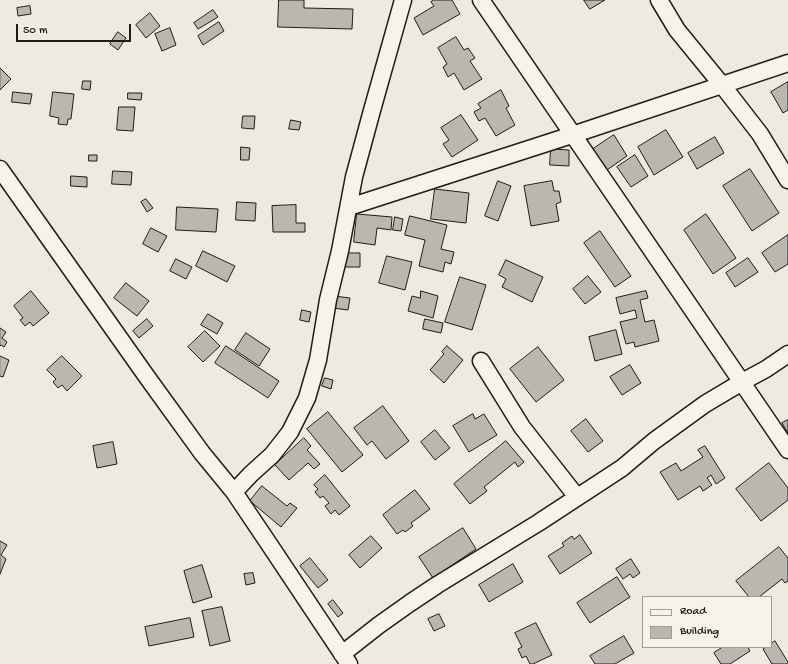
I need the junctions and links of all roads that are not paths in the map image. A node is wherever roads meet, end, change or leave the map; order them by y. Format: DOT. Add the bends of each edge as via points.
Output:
graph roads {
  1 [pos="403,0"];
  2 [pos="481,0"];
  3 [pos="660,0"];
  4 [pos="788,63"];
  5 [pos="722,85"];
  6 [pos="572,135"];
  7 [pos="0,169"];
  8 [pos="788,180"];
  9 [pos="349,207"];
  10 [pos="788,354"];
  11 [pos="481,361"];
  12 [pos="742,382"];
  13 [pos="788,450"];
  14 [pos="234,492"];
  15 [pos="577,497"];
  16 [pos="345,659"];
  1 -- 9 [label="street" via="354,177"];
  2 -- 6 [label="street"];
  3 -- 5 [label="street" via="677,30"];
  4 -- 5 [label="street"];
  5 -- 6 [label="street"];
  5 -- 8 [label="street" via="760,134"];
  6 -- 9 [label="street"];
  6 -- 12 [label="street"];
  7 -- 14 [label="street" via="160,396"];
  9 -- 14 [label="street" via="328,300 318,360 306,398 290,432 272,455"];
  10 -- 12 [label="street"];
  11 -- 15 [label="street" via="522,427"];
  12 -- 13 [label="street"];
  12 -- 15 [label="street" via="705,404 622,468"];
  14 -- 16 [label="street"];
  15 -- 16 [label="street" via="410,603 379,625"];
}
